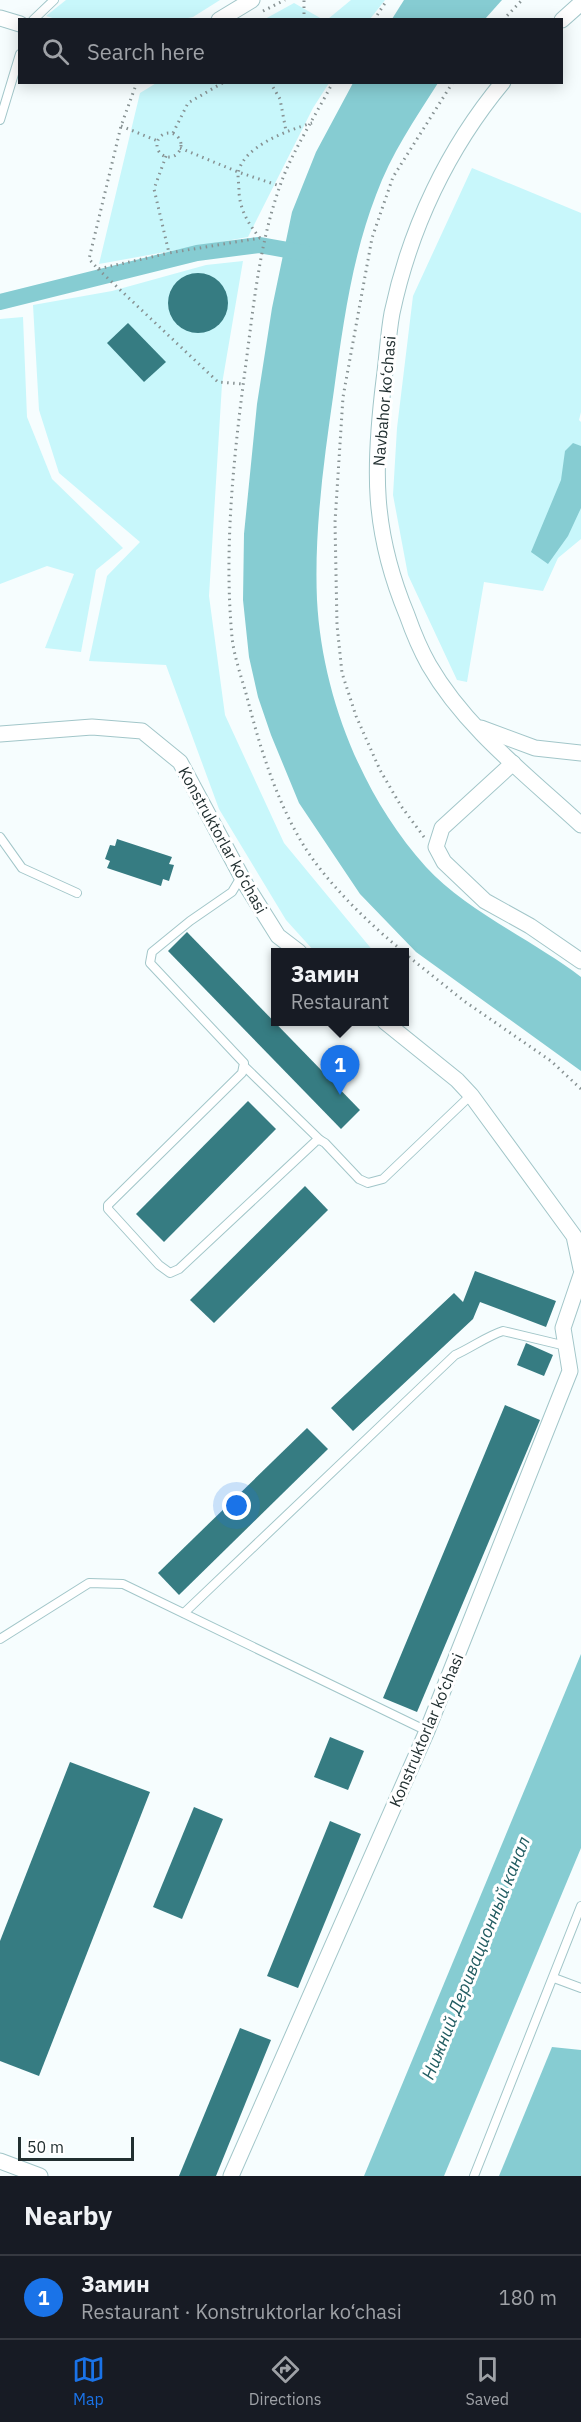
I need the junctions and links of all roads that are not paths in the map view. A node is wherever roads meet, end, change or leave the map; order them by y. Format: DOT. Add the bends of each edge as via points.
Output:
graph roads {
  1 [pos="54,0"];
  2 [pos="252,0"];
  3 [pos="581,3"];
  4 [pos="0,18"];
  5 [pos="35,18"];
  6 [pos="222,18"];
  7 [pos="563,18"];
  8 [pos="18,23"];
  9 [pos="18,61"];
  10 [pos="501,84"];
  11 [pos="0,120"];
  12 [pos="472,725"];
  13 [pos="0,734"];
  14 [pos="581,753"];
  15 [pos="513,763"];
  16 [pos="581,825"];
  17 [pos="0,837"];
  18 [pos="241,876"];
  19 [pos="77,893"];
  20 [pos="294,948"];
  21 [pos="581,962"];
  22 [pos="390,1026"];
  23 [pos="244,1067"];
  24 [pos="471,1095"];
  25 [pos="320,1140"];
  26 [pos="577,1235"];
  27 [pos="581,1269"];
  28 [pos="581,1275"];
  29 [pos="566,1346"];
  30 [pos="184,1613"];
  31 [pos="0,1639"];
  32 [pos="427,1731"];
  33 [pos="581,1906"];
  34 [pos="554,1978"];
  35 [pos="581,1988"];
  36 [pos="0,2161"];
  37 [pos="40,2176"];
  38 [pos="231,2176"];
  39 [pos="474,2176"];
  1 -- 5 [label="lane"];
  2 -- 6 [label="street"];
  3 -- 7 [label="street"];
  4 -- 8 [label="street"];
  9 -- 11 [label="lane"];
  10 -- 12 [label="street, Navbahor ko‘chasi" via="459,142 422,217 408,260 392,313 376,470 379,523 393,582 429,665"];
  12 -- 14 [label="street" via="535,748"];
  12 -- 15 [label="street, Navbahor ko‘chasi"];
  13 -- 18 [label="street, Konstruktorlar ko‘chasi" via="92,727 142,731 180,762"];
  15 -- 16 [label="street, Navbahor ko‘chasi"];
  15 -- 21 [label="street" via="442,828 436,847 444,862 485,901 530,926"];
  17 -- 19 [label="lane" via="21,868"];
  18 -- 20 [label="street, Konstruktorlar ko‘chasi" via="278,936"];
  18 -- 23 [label="lane" via="232,892 152,951 150,963"];
  22 -- 24 [label="street"];
  23 -- 25 [label="lane"];
  23 -- 25 [label="lane" via="108,1205 159,1265 170,1273 179,1269 310,1145"];
  24 -- 25 [label="lane" via="383,1179 368,1183 359,1179"];
  24 -- 26 [label="street"];
  26 -- 27 [label="street"];
  28 -- 29 [label="street, Konstruktorlar ko‘chasi" via="563,1328"];
  29 -- 30 [label="lane" via="504,1331 455,1355"];
  29 -- 32 [label="street, Konstruktorlar ko‘chasi" via="570,1371"];
  30 -- 31 [label="lane" via="123,1584 89,1583"];
  30 -- 32 [label="lane"];
  32 -- 38 [label="street, Konstruktorlar ko‘chasi"];
  33 -- 34 [label="lane"];
  34 -- 35 [label="lane"];
  34 -- 39 [label="lane"];
  36 -- 37 [label="street"];
}
